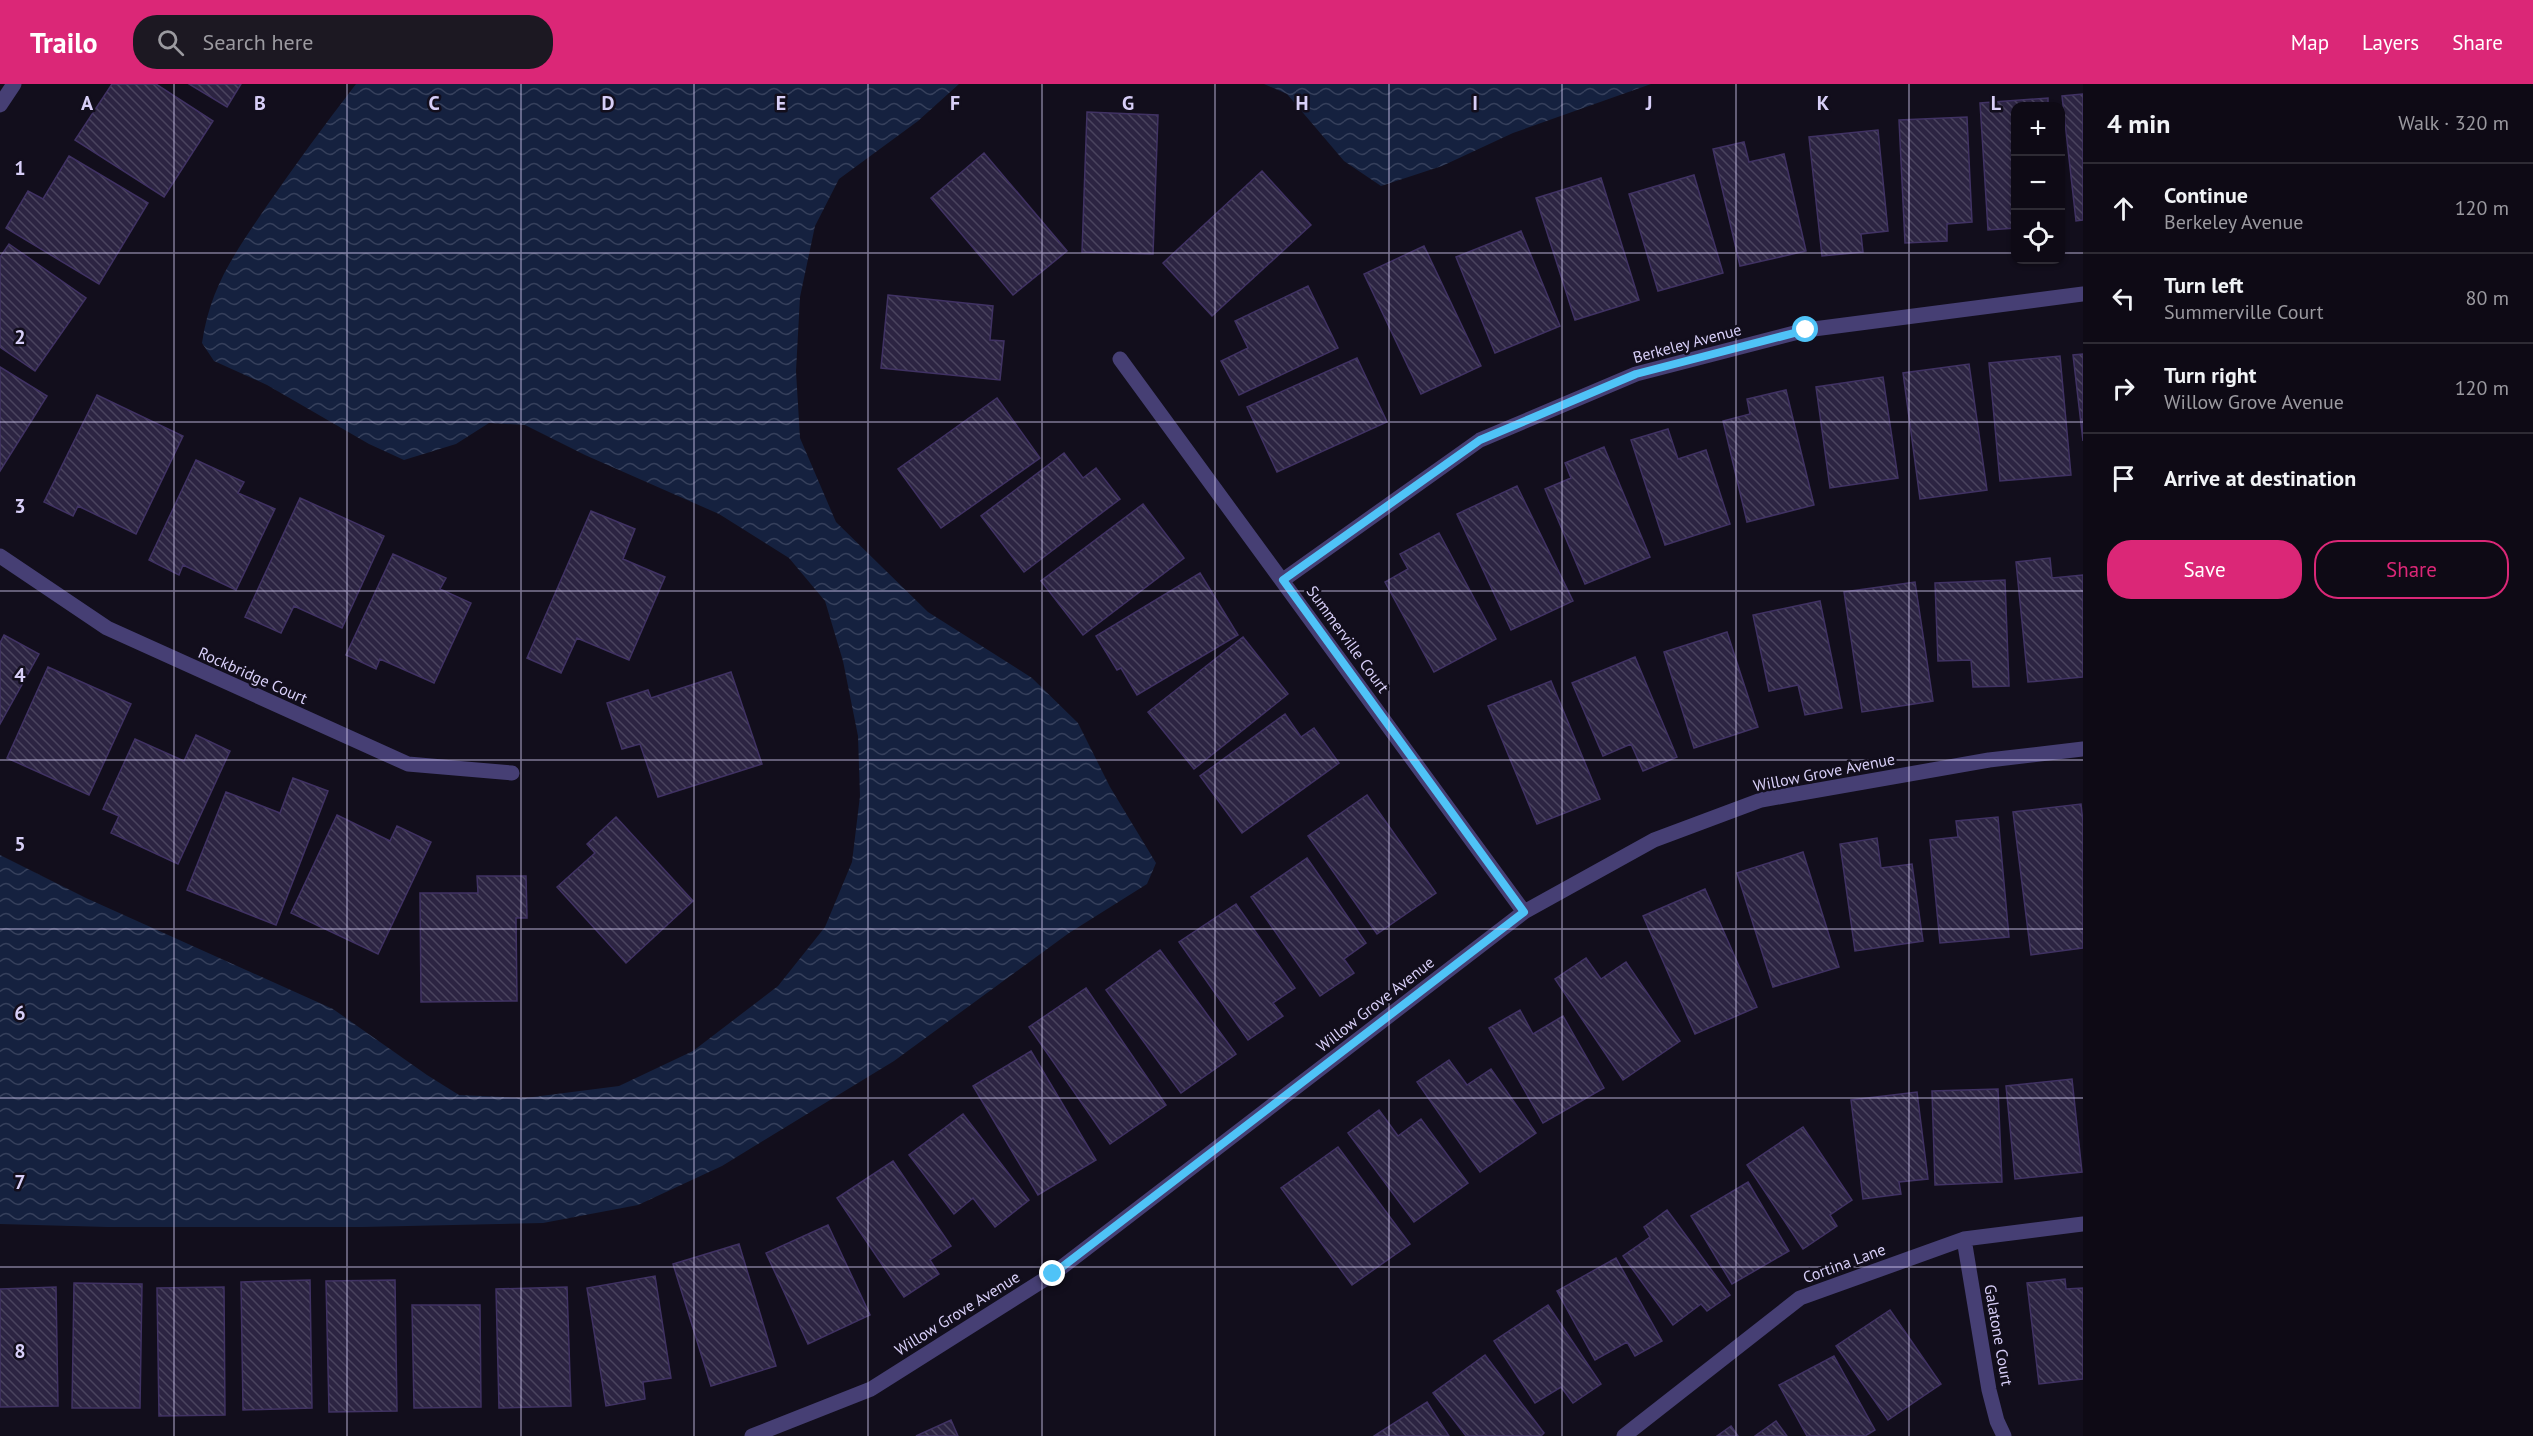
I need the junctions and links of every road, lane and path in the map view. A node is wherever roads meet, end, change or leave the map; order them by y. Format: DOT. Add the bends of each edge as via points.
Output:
graph roads {
  1 [pos="14,84"];
  2 [pos="0,105"];
  3 [pos="2083,294"];
  4 [pos="1120,359"];
  5 [pos="0,556"];
  6 [pos="1283,580"];
  7 [pos="2083,748"];
  8 [pos="512,773"];
  9 [pos="1524,912"];
  10 [pos="2083,1224"];
  11 [pos="1964,1239"];
  12 [pos="752,1436"];
  13 [pos="1624,1436"];
  14 [pos="2004,1436"];
  1 -- 2 [label="street"];
  3 -- 6 [label="street, Berkeley Avenue" via="1806,330 1636,374 1480,440"];
  4 -- 6 [label="street, Summerville Court"];
  5 -- 8 [label="street, Rockbridge Court" via="106,628 408,764"];
  6 -- 9 [label="street, Summerville Court"];
  7 -- 9 [label="street, Willow Grove Avenue" via="1989,760 1761,800 1654,840"];
  9 -- 12 [label="street, Willow Grove Avenue" via="1053,1274 871,1389"];
  10 -- 11 [label="street, Cortina Lane"];
  11 -- 13 [label="street, Cortina Lane" via="1800,1298"];
  11 -- 14 [label="street, Galatone Court" via="1989,1390"];
}
